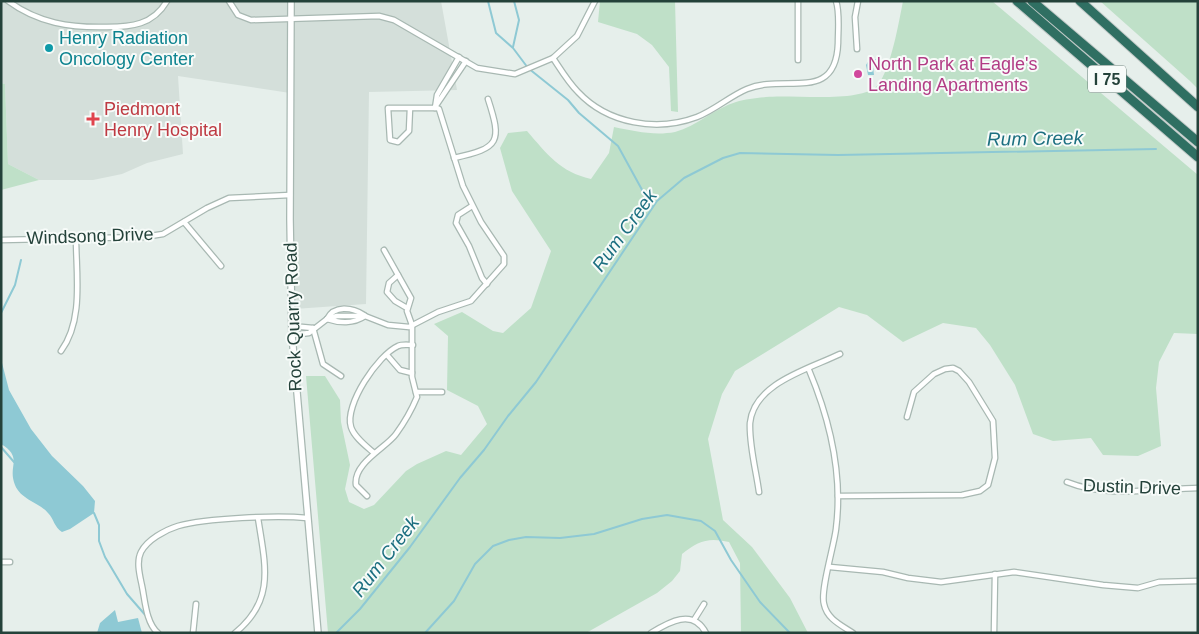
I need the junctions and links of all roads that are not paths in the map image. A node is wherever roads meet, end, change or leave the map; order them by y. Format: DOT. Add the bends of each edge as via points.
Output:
graph roads {
  1 [pos="8,1"];
  2 [pos="167,1"];
  3 [pos="229,1"];
  4 [pos="291,1"];
  5 [pos="595,1"];
  6 [pos="798,1"];
  7 [pos="836,1"];
  8 [pos="858,1"];
  9 [pos="1017,1"];
  10 [pos="1032,1"];
  11 [pos="1080,1"];
  12 [pos="291,19"];
  13 [pos="858,48"];
  14 [pos="459,57"];
  15 [pos="553,58"];
  16 [pos="798,60"];
  17 [pos="466,61"];
  18 [pos="488,99"];
  19 [pos="410,108"];
  20 [pos="434,108"];
  21 [pos="1198,108"];
  22 [pos="1198,142"];
  23 [pos="1198,156"];
  24 [pos="454,158"];
  25 [pos="290,195"];
  26 [pos="472,206"];
  27 [pos="184,222"];
  28 [pos="76,237"];
  29 [pos="1,240"];
  30 [pos="384,250"];
  31 [pos="221,266"];
  32 [pos="398,275"];
  33 [pos="487,284"];
  34 [pos="407,308"];
  35 [pos="365,316"];
  36 [pos="327,319"];
  37 [pos="412,325"];
  38 [pos="292,326"];
  39 [pos="313,328"];
  40 [pos="292,335"];
  41 [pos="413,345"];
  42 [pos="61,350"];
  43 [pos="840,354"];
  44 [pos="387,355"];
  45 [pos="809,370"];
  46 [pos="412,374"];
  47 [pos="341,376"];
  48 [pos="416,392"];
  49 [pos="442,392"];
  50 [pos="907,417"];
  51 [pos="374,453"];
  52 [pos="1067,482"];
  53 [pos="1198,488"];
  54 [pos="759,492"];
  55 [pos="367,496"];
  56 [pos="838,496"];
  57 [pos="258,518"];
  58 [pos="307,518"];
  59 [pos="1,562"];
  60 [pos="10,562"];
  61 [pos="830,567"];
  62 [pos="995,574"];
  63 [pos="1198,581"];
  64 [pos="196,604"];
  65 [pos="704,604"];
  66 [pos="694,620"];
  67 [pos="158,633"];
  68 [pos="193,633"];
  69 [pos="235,633"];
  70 [pos="318,633"];
  71 [pos="651,633"];
  72 [pos="706,633"];
  73 [pos="852,633"];
  74 [pos="994,633"];
  1 -- 2 [label="street" via="42,20 79,28 139,25 153,17"];
  3 -- 12 [label="street" via="233,10 246,19"];
  4 -- 12 [label="street, Rock Quarry Road"];
  5 -- 15 [label="street" via="577,36"];
  6 -- 16 [label="street"];
  7 -- 15 [label="street" via="838,42 835,62 823,79 807,84 759,85 699,116 670,124 649,124 616,117 578,92"];
  8 -- 13 [label="street" via="855,17"];
  9 -- 23 [label="highway, I 75"];
  10 -- 22 [label="highway"];
  11 -- 21 [label="highway, I 75"];
  12 -- 14 [label="street" via="379,16 394,20"];
  12 -- 25 [label="street, Rock Quarry Road"];
  14 -- 17 [label="street"];
  14 -- 20 [label="street" via="437,95"];
  15 -- 17 [label="street" via="515,74 489,71"];
  17 -- 20 [label="street"];
  18 -- 24 [label="street" via="496,126 493,141 482,152"];
  19 -- 19 [label="street" via="409,131 398,142 393,142 388,136 388,108"];
  19 -- 20 [label="street"];
  20 -- 24 [label="street" via="442,112"];
  24 -- 26 [label="street"];
  25 -- 27 [label="street, Windsong Drive" via="229,198"];
  25 -- 38 [label="street, Rock Quarry Road"];
  26 -- 33 [label="street" via="458,215 456,223"];
  26 -- 33 [label="street" via="505,260"];
  27 -- 28 [label="street, Windsong Drive" via="163,234 144,237"];
  27 -- 31 [label="street"];
  28 -- 29 [label="street, Windsong Drive"];
  28 -- 42 [label="street" via="75,316 71,337"];
  30 -- 32 [label="street"];
  32 -- 34 [label="street" via="411,298"];
  32 -- 34 [label="street" via="389,283 387,294"];
  33 -- 37 [label="street" via="471,301"];
  34 -- 37 [label="street"];
  35 -- 36 [label="street" via="356,322"];
  35 -- 36 [label="street" via="356,310 336,309"];
  35 -- 37 [label="street" via="388,325"];
  36 -- 39 [label="street"];
  37 -- 41 [label="street"];
  38 -- 39 [label="street"];
  38 -- 40 [label="street, Rock Quarry Road"];
  39 -- 40 [label="street" via="309,333"];
  39 -- 47 [label="street" via="321,362"];
  40 -- 58 [label="street, Rock Quarry Road"];
  41 -- 44 [label="street" via="398,345"];
  41 -- 46 [label="street"];
  43 -- 45 [label="street"];
  44 -- 46 [label="street" via="402,371"];
  44 -- 51 [label="street" via="366,378 349,412 352,430"];
  45 -- 54 [label="street" via="774,385 756,404 750,433"];
  45 -- 56 [label="street" via="830,430"];
  46 -- 48 [label="street"];
  48 -- 49 [label="street"];
  48 -- 51 [label="street" via="415,401 396,434"];
  50 -- 56 [label="street" via="910,399 921,383 945,369 959,371 994,425 995,458 988,485 980,491 962,495"];
  51 -- 55 [label="street" via="356,481"];
  52 -- 53 [label="street, Dustin Drive" via="1080,488 1097,489"];
  56 -- 61 [label="street"];
  57 -- 58 [label="street"];
  57 -- 67 [label="street" via="178,526 150,542 141,552 140,575 150,619"];
  57 -- 69 [label="street" via="264,592 258,608"];
  58 -- 70 [label="street, Rock Quarry Road"];
  59 -- 60 [label="street"];
  61 -- 62 [label="street" via="941,582"];
  61 -- 73 [label="street" via="823,604 830,618"];
  62 -- 63 [label="street" via="1014,572 1138,588 1159,582"];
  62 -- 74 [label="street"];
  64 -- 68 [label="street"];
  65 -- 66 [label="street"];
  66 -- 71 [label="street" via="679,620"];
  66 -- 72 [label="street"];
}
